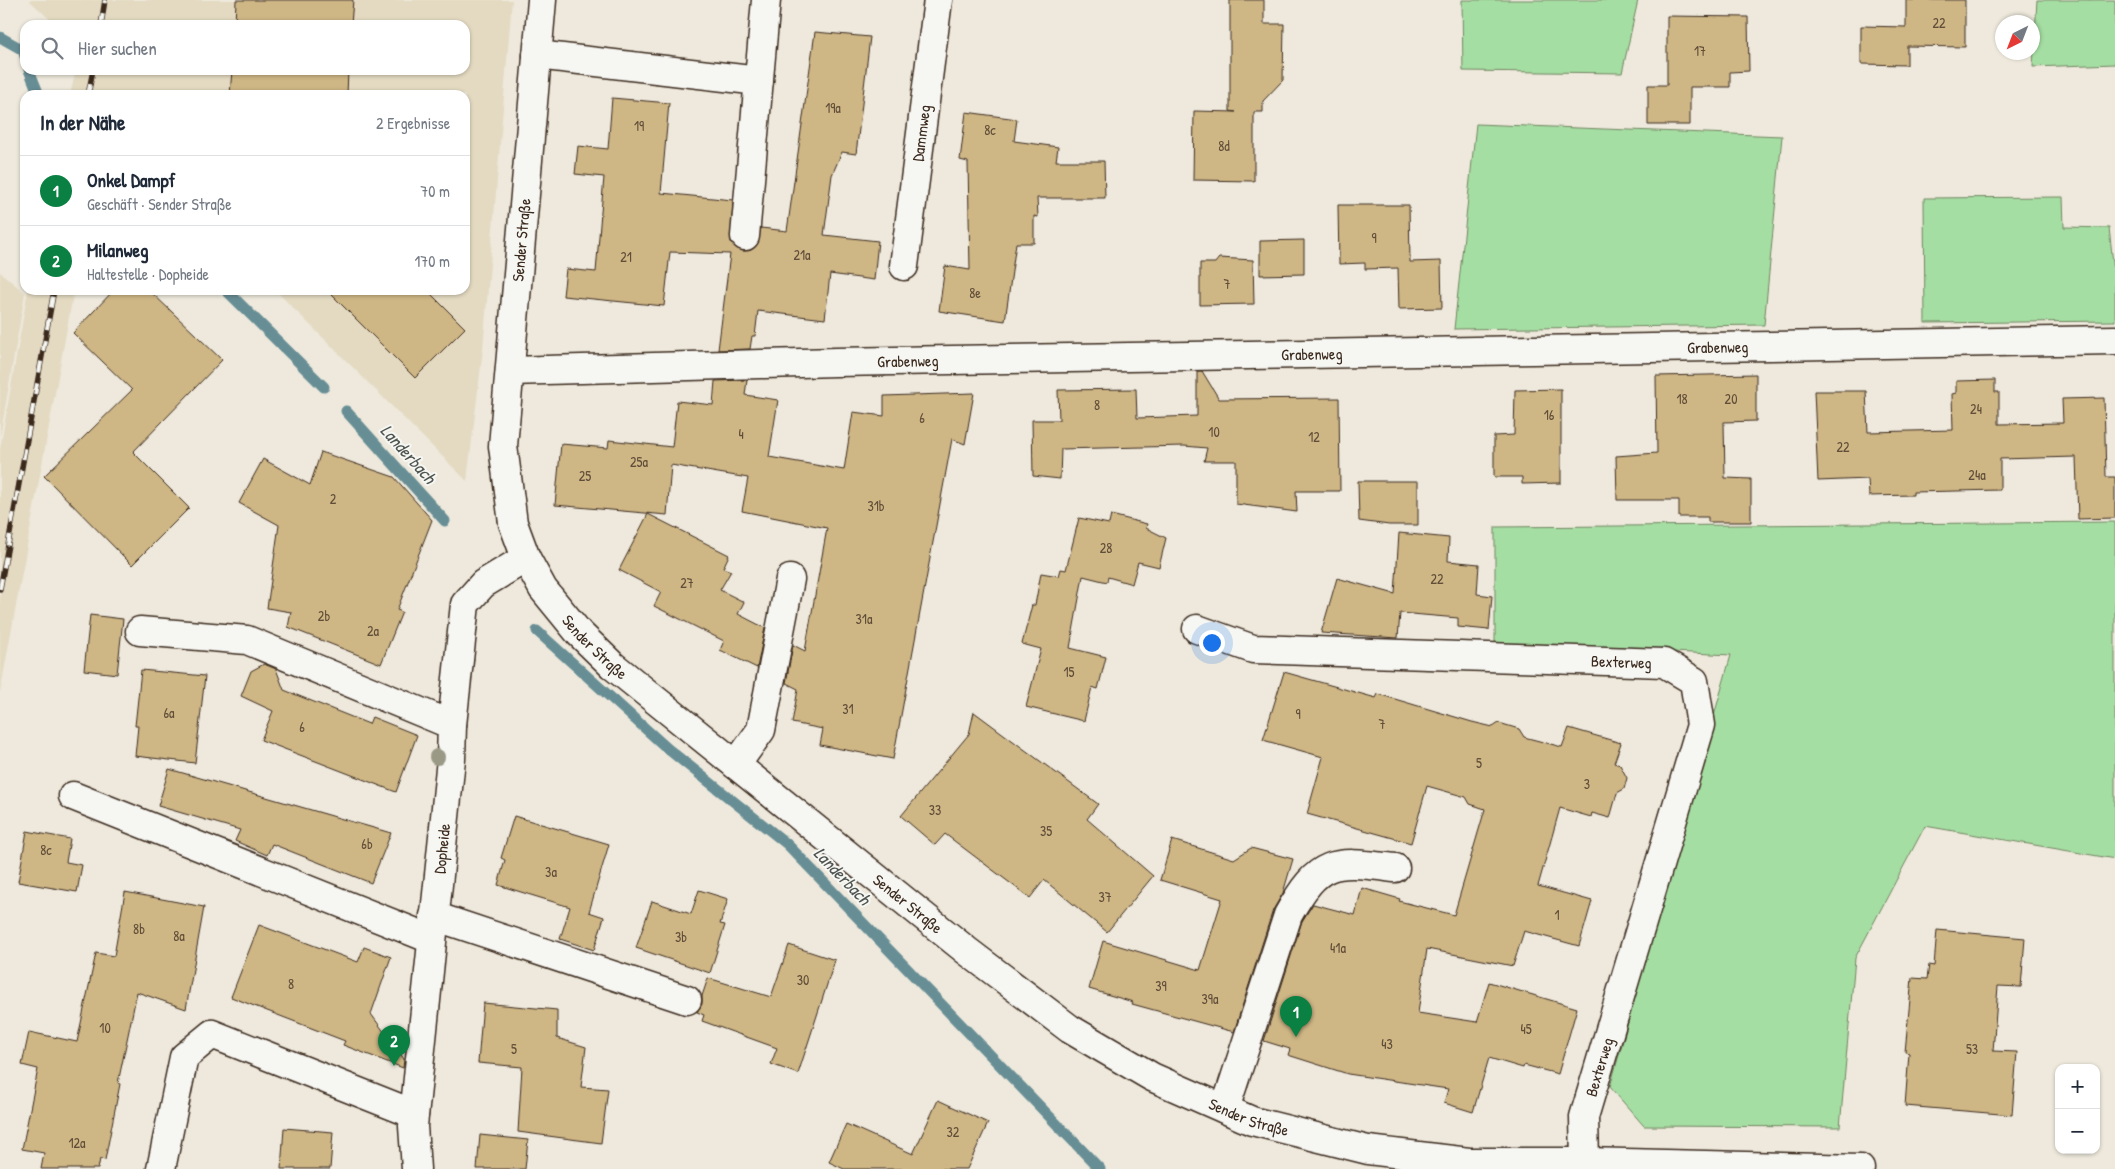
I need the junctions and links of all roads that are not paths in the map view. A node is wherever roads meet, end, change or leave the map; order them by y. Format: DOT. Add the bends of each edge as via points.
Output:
graph roads {
  1 [pos="542,0"];
  2 [pos="766,0"];
  3 [pos="938,0"];
  4 [pos="537,55"];
  5 [pos="759,80"];
  6 [pos="745,236"];
  7 [pos="904,266"];
  8 [pos="2115,340"];
  9 [pos="510,371"];
  10 [pos="526,558"];
  11 [pos="790,580"];
  12 [pos="1197,629"];
  13 [pos="140,631"];
  14 [pos="452,724"];
  15 [pos="736,765"];
  16 [pos="73,796"];
  17 [pos="1395,868"];
  18 [pos="432,928"];
  19 [pos="687,1000"];
  20 [pos="1225,1109"];
  21 [pos="414,1114"];
  22 [pos="1585,1162"];
  23 [pos="1740,1167"];
  24 [pos="161,1169"];
  25 [pos="416,1169"];
  26 [pos="1860,1169"];
  1 -- 4 [label="street, Sender Straße"];
  2 -- 5 [label="street"];
  3 -- 7 [label="street, Dammweg"];
  4 -- 5 [label="street"];
  4 -- 9 [label="street, Sender Straße"];
  5 -- 6 [label="street"];
  8 -- 9 [label="street, Grabenweg" via="836,362"];
  9 -- 10 [label="street, Sender Straße" via="503,446 513,523"];
  10 -- 14 [label="street, Dopheide" via="483,584 465,604"];
  10 -- 15 [label="street, Sender Straße" via="543,589 579,633 612,665"];
  11 -- 15 [label="street" via="761,730"];
  12 -- 22 [label="street, Bexterweg" via="1253,649 1664,663 1694,682 1701,725 1584,1117"];
  13 -- 14 [label="street" via="247,640"];
  14 -- 18 [label="street, Dopheide"];
  15 -- 20 [label="street, Sender Straße" via="967,951 1070,1029 1152,1077"];
  16 -- 18 [label="street"];
  17 -- 20 [label="street" via="1352,863 1327,866 1302,889 1288,915"];
  18 -- 19 [label="street"];
  18 -- 21 [label="street, Dopheide"];
  20 -- 22 [label="street, Sender Straße" via="1252,1121 1368,1150 1469,1162"];
  21 -- 24 [label="street" via="212,1034 184,1057"];
  21 -- 25 [label="street, Dopheide"];
  22 -- 23 [label="street, Sender Straße"];
  23 -- 26 [label="street, Sender Straße"];
}
